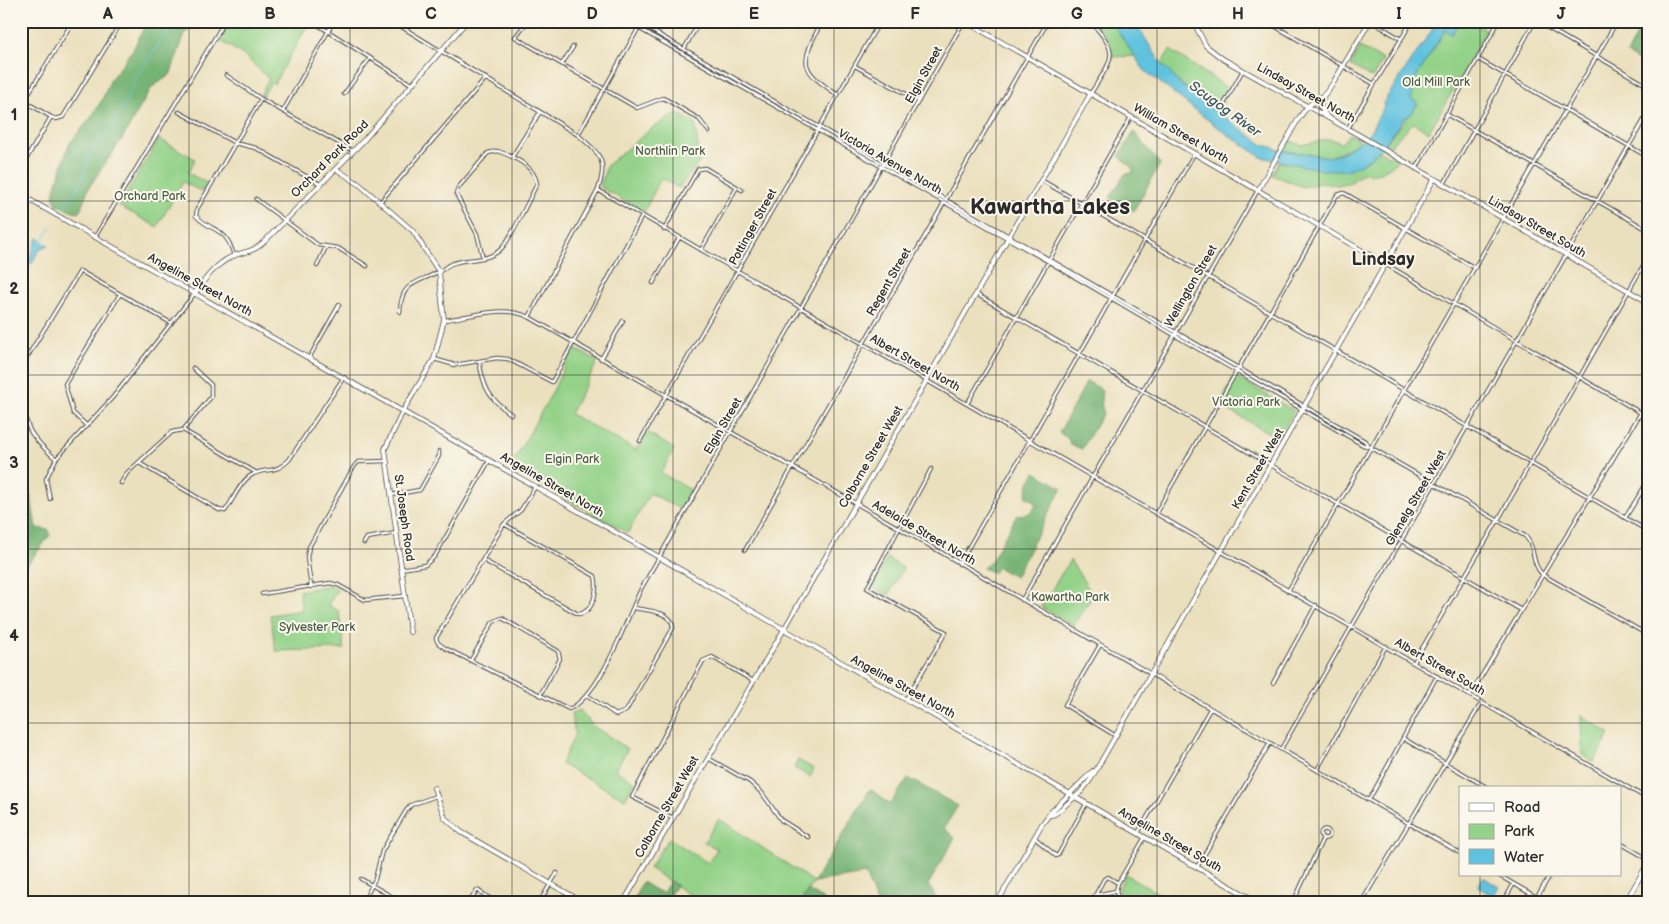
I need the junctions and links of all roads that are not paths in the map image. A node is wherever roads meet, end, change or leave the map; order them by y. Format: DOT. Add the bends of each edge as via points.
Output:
graph roads {
  1 [pos="73,21"];
  2 [pos="122,21"];
  3 [pos="225,21"];
  4 [pos="312,21"];
  5 [pos="334,21"];
  6 [pos="392,21"];
  7 [pos="467,21"];
  8 [pos="528,21"];
  9 [pos="626,21"];
  10 [pos="635,21"];
  11 [pos="700,21"];
  12 [pos="822,21"];
  13 [pos="880,21"];
  14 [pos="965,21"];
  15 [pos="1090,21"];
  16 [pos="1193,21"];
  17 [pos="1266,21"];
  18 [pos="1371,21"];
  19 [pos="1412,21"];
  20 [pos="1499,21"];
  21 [pos="1536,21"];
  22 [pos="1617,21"];
  23 [pos="642,23"];
  24 [pos="1047,23"];
  25 [pos="638,28"];
  26 [pos="329,31"];
  27 [pos="1401,39"];
  28 [pos="574,47"];
  29 [pos="442,50"];
  30 [pos="683,51"];
  31 [pos="1597,56"];
  32 [pos="1027,57"];
  33 [pos="370,58"];
  34 [pos="1478,59"];
  35 [pos="562,64"];
  36 [pos="855,66"];
  37 [pos="1344,66"];
  38 [pos="1243,69"];
  39 [pos="226,74"];
  40 [pos="1505,75"];
  41 [pos="486,78"];
  42 [pos="737,79"];
  43 [pos="21,82"];
  44 [pos="734,82"];
  45 [pos="1374,84"];
  46 [pos="413,85"];
  47 [pos="1648,86"];
  48 [pos="32,88"];
  49 [pos="604,88"];
  50 [pos="1091,93"];
  51 [pos="344,94"];
  52 [pos="1325,94"];
  53 [pos="838,95"];
  54 [pos="260,99"];
  55 [pos="919,101"];
  56 [pos="1224,104"];
  57 [pos="1308,106"];
  58 [pos="1566,109"];
  59 [pos="282,111"];
  60 [pos="179,112"];
  61 [pos="540,112"];
  62 [pos="1648,113"];
  63 [pos="1446,114"];
  64 [pos="51,117"];
  65 [pos="1131,117"];
  66 [pos="1329,118"];
  67 [pos="820,126"];
  68 [pos="1348,128"];
  69 [pos="817,130"];
  70 [pos="1474,130"];
  71 [pos="709,132"];
  72 [pos="578,135"];
  73 [pos="235,143"];
  74 [pos="1628,146"];
  75 [pos="354,151"];
  76 [pos="1195,153"];
  77 [pos="512,157"];
  78 [pos="1648,157"];
  79 [pos="1534,164"];
  80 [pos="882,165"];
  81 [pos="21,168"];
  82 [pos="336,169"];
  83 [pos="1416,169"];
  84 [pos="1434,179"];
  85 [pos="1041,180"];
  86 [pos="320,184"];
  87 [pos="1444,185"];
  88 [pos="736,187"];
  89 [pos="598,190"];
  90 [pos="742,190"];
  91 [pos="1258,190"];
  92 [pos="21,195"];
  93 [pos="256,199"];
  94 [pos="1597,200"];
  95 [pos="380,202"];
  96 [pos="945,202"];
  97 [pos="1082,203"];
  98 [pos="642,216"];
  99 [pos="1503,218"];
  100 [pos="284,220"];
  101 [pos="1320,226"];
  102 [pos="664,230"];
  103 [pos="1406,230"];
  104 [pos="1648,230"];
  105 [pos="95,237"];
  106 [pos="1008,237"];
  107 [pos="679,238"];
  108 [pos="1145,239"];
  109 [pos="326,246"];
  110 [pos="701,250"];
  111 [pos="1565,254"];
  112 [pos="234,256"];
  113 [pos="1648,257"];
  114 [pos="483,258"];
  115 [pos="1050,261"];
  116 [pos="1387,265"];
  117 [pos="318,266"];
  118 [pos="367,266"];
  119 [pos="1475,268"];
  120 [pos="439,272"];
  121 [pos="738,272"];
  122 [pos="1209,276"];
  123 [pos="653,283"];
  124 [pos="1629,291"];
  125 [pos="195,293"];
  126 [pos="120,294"];
  127 [pos="976,294"];
  128 [pos="1113,297"];
  129 [pos="1648,302"];
  130 [pos="1454,304"];
  131 [pos="339,305"];
  132 [pos="801,308"];
  133 [pos="400,312"];
  134 [pos="1271,312"];
  135 [pos="529,317"];
  136 [pos="1017,318"];
  137 [pos="444,320"];
  138 [pos="623,321"];
  139 [pos="171,323"];
  140 [pos="1176,333"];
  141 [pos="1516,340"];
  142 [pos="573,343"];
  143 [pos="864,344"];
  144 [pos="1337,350"];
  145 [pos="1080,354"];
  146 [pos="309,358"];
  147 [pos="434,359"];
  148 [pos="601,359"];
  149 [pos="479,361"];
  150 [pos="21,367"];
  151 [pos="193,368"];
  152 [pos="1238,370"];
  153 [pos="1579,376"];
  154 [pos="344,377"];
  155 [pos="926,381"];
  156 [pos="1404,388"];
  157 [pos="1143,391"];
  158 [pos="666,395"];
  159 [pos="21,396"];
  160 [pos="1648,401"];
  161 [pos="967,404"];
  162 [pos="1304,409"];
  163 [pos="403,411"];
  164 [pos="1641,413"];
  165 [pos="511,414"];
  166 [pos="86,426"];
  167 [pos="1205,426"];
  168 [pos="1468,426"];
  169 [pos="183,430"];
  170 [pos="730,432"];
  171 [pos="1031,440"];
  172 [pos="640,441"];
  173 [pos="1369,446"];
  174 [pos="439,451"];
  175 [pos="56,459"];
  176 [pos="489,460"];
  177 [pos="385,461"];
  178 [pos="139,463"];
  179 [pos="1530,463"];
  180 [pos="1271,464"];
  181 [pos="792,468"];
  182 [pos="931,469"];
  183 [pos="256,472"];
  184 [pos="1093,476"];
  185 [pos="1648,481"];
  186 [pos="121,483"];
  187 [pos="1434,483"];
  188 [pos="534,487"];
  189 [pos="391,495"];
  190 [pos="1589,497"];
  191 [pos="50,499"];
  192 [pos="856,504"];
  193 [pos="1338,504"];
  194 [pos="1156,513"];
  195 [pos="1625,518"];
  196 [pos="1498,520"];
  197 [pos="504,524"];
  198 [pos="899,528"];
  199 [pos="1648,531"];
  200 [pos="397,533"];
  201 [pos="1401,540"];
  202 [pos="364,543"];
  203 [pos="745,550"];
  204 [pos="1222,551"];
  205 [pos="659,558"];
  206 [pos="482,560"];
  207 [pos="959,564"];
  208 [pos="402,569"];
  209 [pos="1543,575"];
  210 [pos="1464,576"];
  211 [pos="311,586"];
  212 [pos="1288,591"];
  213 [pos="262,594"];
  214 [pos="404,596"];
  215 [pos="1022,600"];
  216 [pos="1316,605"];
  217 [pos="634,608"];
  218 [pos="1521,610"];
  219 [pos="1648,623"];
  220 [pos="1352,626"];
  221 [pos="783,630"];
  222 [pos="410,632"];
  223 [pos="1642,632"];
  224 [pos="1648,636"];
  225 [pos="1100,645"];
  226 [pos="1386,646"];
  227 [pos="471,661"];
  228 [pos="1414,662"];
  229 [pos="1151,674"];
  230 [pos="1437,676"];
  231 [pos="753,681"];
  232 [pos="1273,683"];
  233 [pos="540,695"];
  234 [pos="587,695"];
  235 [pos="1470,695"];
  236 [pos="906,699"];
  237 [pos="1482,702"];
  238 [pos="1210,709"];
  239 [pos="1116,736"];
  240 [pos="1404,739"];
  241 [pos="1270,743"];
  242 [pos="1281,749"];
  243 [pos="708,758"];
  244 [pos="1446,763"];
  245 [pos="1317,770"];
  246 [pos="1485,786"];
  247 [pos="434,788"];
  248 [pos="436,796"];
  249 [pos="1073,796"];
  250 [pos="1648,799"];
  251 [pos="1369,800"];
  252 [pos="1086,804"];
  253 [pos="672,818"];
  254 [pos="1409,824"];
  255 [pos="1138,834"];
  256 [pos="808,837"];
  257 [pos="1034,837"];
  258 [pos="1145,837"];
  259 [pos="1323,838"];
  260 [pos="1622,844"];
  261 [pos="1459,852"];
  262 [pos="1648,859"];
  263 [pos="1648,863"];
  264 [pos="1197,867"];
  265 [pos="557,873"];
  266 [pos="1500,876"];
  267 [pos="1549,876"];
  268 [pos="361,879"];
  269 [pos="550,883"];
  270 [pos="1118,883"];
  271 [pos="1514,884"];
  272 [pos="372,885"];
  273 [pos="1116,891"];
  274 [pos="1096,894"];
  275 [pos="1537,897"];
  276 [pos="363,903"];
  277 [pos="403,903"];
  278 [pos="469,903"];
  279 [pos="497,903"];
  280 [pos="539,903"];
  281 [pos="584,903"];
  282 [pos="623,903"];
  283 [pos="997,903"];
  284 [pos="1091,903"];
  285 [pos="1119,903"];
  286 [pos="1259,903"];
  287 [pos="1293,903"];
  288 [pos="1361,903"];
  289 [pos="1503,903"];
  290 [pos="1546,903"];
  291 [pos="1625,903"];
  1 -- 48 [label="street"];
  2 -- 64 [label="street" via="63,118"];
  3 -- 105 [label="street"];
  4 -- 26 [label="street"];
  5 -- 26 [label="street"];
  6 -- 29 [label="street"];
  7 -- 29 [label="main road, Orchard Park Road"];
  8 -- 35 [label="street" via="515,37"];
  9 -- 25 [label="street, Victoria Avenue North"];
  10 -- 23 [label="street, Victoria Avenue North"];
  11 -- 30 [label="street"];
  12 -- 53 [label="street" via="808,48 808,69 813,79"];
  13 -- 36 [label="street, Pottinger Street"];
  14 -- 32 [label="main road, William Street North"];
  14 -- 55 [label="street, Elgin Street"];
  15 -- 50 [label="street, Colborne Street West" via="1109,43 1110,49 1110,60"];
  16 -- 38 [label="main road, Lindsay Street North" via="1206,46"];
  17 -- 37 [label="street"];
  18 -- 27 [label="street"];
  18 -- 37 [label="main road"];
  19 -- 27 [label="street"];
  20 -- 34 [label="street"];
  21 -- 31 [label="street"];
  21 -- 40 [label="street"];
  22 -- 31 [label="street"];
  23 -- 25 [label="street"];
  23 -- 30 [label="street, Victoria Avenue North"];
  24 -- 32 [label="street, Regent Street"];
  25 -- 30 [label="street, Victoria Avenue North"];
  25 -- 49 [label="street"];
  26 -- 33 [label="street"];
  26 -- 59 [label="street"];
  27 -- 45 [label="street"];
  28 -- 35 [label="street"];
  29 -- 41 [label="street"];
  29 -- 46 [label="main road, Orchard Park Road"];
  30 -- 42 [label="street, Victoria Avenue North"];
  30 -- 44 [label="street, Victoria Avenue North"];
  31 -- 47 [label="street"];
  31 -- 58 [label="street"];
  32 -- 50 [label="main road, William Street North"];
  32 -- 96 [label="street, Regent Street"];
  33 -- 46 [label="street"];
  33 -- 51 [label="street"];
  34 -- 40 [label="street"];
  34 -- 63 [label="street"];
  35 -- 49 [label="street"];
  36 -- 53 [label="street, Pottinger Street"];
  36 -- 55 [label="street"];
  37 -- 45 [label="street"];
  37 -- 52 [label="main road"];
  38 -- 56 [label="street"];
  38 -- 57 [label="main road, Lindsay Street North"];
  39 -- 54 [label="street"];
  40 -- 58 [label="street"];
  40 -- 70 [label="street"];
  41 -- 61 [label="street"];
  41 -- 95 [label="street"];
  42 -- 44 [label="street"];
  42 -- 67 [label="street, Victoria Avenue North"];
  43 -- 48 [label="street"];
  44 -- 69 [label="street, Victoria Avenue North"];
  45 -- 68 [label="street"];
  46 -- 75 [label="main road, Orchard Park Road"];
  48 -- 64 [label="street" via="27,96 28,102"];
  49 -- 71 [label="street" via="637,108 663,98 699,119"];
  49 -- 72 [label="street"];
  50 -- 65 [label="main road, William Street North"];
  50 -- 85 [label="main road, Colborne Street West"];
  52 -- 57 [label="main road"];
  52 -- 66 [label="main road" via="1320,106"];
  53 -- 67 [label="street, Pottinger Street"];
  54 -- 59 [label="street"];
  54 -- 73 [label="street"];
  55 -- 80 [label="street, Elgin Street"];
  57 -- 66 [label="main road, Lindsay Street North"];
  57 -- 91 [label="main road, Wellington Street"];
  58 -- 74 [label="street"];
  58 -- 79 [label="street"];
  59 -- 75 [label="street"];
  60 -- 73 [label="street"];
  61 -- 72 [label="street"];
  61 -- 77 [label="street"];
  62 -- 74 [label="street, Glenelg Street West"];
  63 -- 70 [label="street"];
  63 -- 83 [label="street"];
  64 -- 81 [label="street"];
  65 -- 76 [label="main road, William Street North"];
  65 -- 97 [label="street"];
  66 -- 68 [label="main road, Lindsay Street North"];
  67 -- 69 [label="street, Pottinger Street"];
  67 -- 80 [label="street, Victoria Avenue North"];
  68 -- 83 [label="main road, Lindsay Street North"];
  69 -- 80 [label="street, Victoria Avenue North"];
  69 -- 121 [label="street, Pottinger Street"];
  70 -- 79 [label="street"];
  70 -- 87 [label="street"];
  72 -- 89 [label="street" via="600,155 603,174"];
  73 -- 86 [label="street" via="256,148"];
  73 -- 112 [label="street" via="196,216 224,234 230,241"];
  74 -- 78 [label="street"];
  74 -- 94 [label="street, Glenelg Street West"];
  75 -- 82 [label="main road, Orchard Park Road"];
  76 -- 91 [label="main road, William Street North"];
  76 -- 108 [label="street"];
  77 -- 114 [label="street" via="532,170 537,184 502,248"];
  77 -- 114 [label="street" via="498,150 488,153 456,194 477,234"];
  79 -- 94 [label="street"];
  79 -- 99 [label="street"];
  80 -- 96 [label="street, Victoria Avenue North"];
  80 -- 132 [label="street, Elgin Street"];
  82 -- 86 [label="main road, Orchard Park Road"];
  82 -- 95 [label="main road"];
  83 -- 84 [label="main road, Lindsay Street South"];
  84 -- 87 [label="main road, Lindsay Street South"];
  84 -- 103 [label="main road, Kent Street West"];
  85 -- 97 [label="street"];
  85 -- 106 [label="main road, Colborne Street West"];
  86 -- 100 [label="main road, Orchard Park Road"];
  87 -- 99 [label="main road, Lindsay Street South"];
  88 -- 90 [label="street"];
  88 -- 102 [label="street" via="705,168 698,169"];
  88 -- 110 [label="street"];
  89 -- 98 [label="street, Albert Street North"];
  89 -- 135 [label="street"];
  91 -- 101 [label="main road, William Street North"];
  91 -- 122 [label="street, Wellington Street"];
  92 -- 105 [label="main road, Angeline Street North"];
  93 -- 100 [label="street"];
  94 -- 104 [label="street"];
  94 -- 111 [label="street, Glenelg Street West"];
  95 -- 120 [label="main road" via="413,231"];
  96 -- 106 [label="street, Victoria Avenue North"];
  96 -- 143 [label="street, Regent Street"];
  97 -- 108 [label="street"];
  97 -- 115 [label="street"];
  98 -- 102 [label="street, Albert Street North"];
  98 -- 142 [label="street"];
  99 -- 111 [label="main road, Lindsay Street South"];
  99 -- 119 [label="street"];
  100 -- 109 [label="street" via="318,245"];
  100 -- 112 [label="main road, Orchard Park Road" via="255,251"];
  101 -- 103 [label="street" via="1338,195 1344,193"];
  101 -- 116 [label="main road, William Street North"];
  101 -- 134 [label="street"];
  102 -- 107 [label="street, Albert Street North"];
  103 -- 116 [label="main road, Kent Street West"];
  103 -- 119 [label="street"];
  105 -- 125 [label="main road, Angeline Street North"];
  106 -- 115 [label="street, Victoria Avenue North"];
  106 -- 127 [label="main road, Colborne Street West"];
  107 -- 110 [label="street, Albert Street North"];
  107 -- 123 [label="street"];
  108 -- 122 [label="street"];
  108 -- 128 [label="street"];
  109 -- 117 [label="street"];
  109 -- 118 [label="street" via="338,248"];
  110 -- 121 [label="street, Albert Street North"];
  111 -- 124 [label="main road, Lindsay Street South"];
  111 -- 141 [label="street, Glenelg Street West"];
  112 -- 125 [label="main road, Orchard Park Road" via="210,272"];
  113 -- 124 [label="street"];
  114 -- 120 [label="street" via="451,264"];
  115 -- 128 [label="street, Victoria Avenue North"];
  115 -- 136 [label="street"];
  116 -- 130 [label="street"];
  116 -- 144 [label="main road, Kent Street West"];
  119 -- 130 [label="street"];
  120 -- 133 [label="street" via="405,288 400,299"];
  120 -- 137 [label="main road"];
  121 -- 132 [label="street, Albert Street North"];
  121 -- 158 [label="street, Pottinger Street"];
  122 -- 134 [label="street"];
  122 -- 140 [label="street, Wellington Street"];
  124 -- 129 [label="main road, Lindsay Street South"];
  124 -- 153 [label="street"];
  125 -- 139 [label="street"];
  125 -- 146 [label="main road, Angeline Street North"];
  126 -- 139 [label="street"];
  126 -- 150 [label="street" via="80,271"];
  126 -- 166 [label="street" via="65,384 72,412"];
  127 -- 136 [label="street"];
  127 -- 155 [label="main road, Colborne Street West"];
  128 -- 140 [label="street, Victoria Avenue North"];
  128 -- 145 [label="street"];
  130 -- 141 [label="street"];
  130 -- 156 [label="street"];
  131 -- 146 [label="street"];
  132 -- 143 [label="street, Albert Street North"];
  132 -- 170 [label="street, Elgin Street"];
  134 -- 144 [label="street"];
  134 -- 152 [label="street"];
  135 -- 137 [label="street, Adelaide Street North" via="506,311"];
  135 -- 142 [label="street, Adelaide Street North"];
  136 -- 145 [label="street"];
  136 -- 161 [label="street"];
  137 -- 147 [label="main road, St. Joseph Road"];
  138 -- 148 [label="street"];
  139 -- 166 [label="street"];
  140 -- 152 [label="street, Victoria Avenue North"];
  140 -- 157 [label="street, Wellington Street"];
  141 -- 153 [label="street"];
  141 -- 168 [label="street, Glenelg Street West"];
  142 -- 148 [label="street, Adelaide Street North"];
  142 -- 149 [label="street" via="552,382 508,359"];
  143 -- 155 [label="street, Albert Street North"];
  143 -- 181 [label="street, Regent Street"];
  144 -- 156 [label="street"];
  144 -- 162 [label="main road, Kent Street West"];
  145 -- 157 [label="street"];
  145 -- 171 [label="street"];
  146 -- 154 [label="main road, Angeline Street North"];
  147 -- 149 [label="street" via="456,365"];
  147 -- 163 [label="main road, St. Joseph Road"];
  148 -- 158 [label="street, Adelaide Street North"];
  149 -- 165 [label="street" via="490,396"];
  151 -- 169 [label="street" via="213,391"];
  152 -- 162 [label="street, Victoria Avenue North"];
  152 -- 167 [label="street"];
  153 -- 164 [label="street"];
  153 -- 179 [label="street"];
  154 -- 163 [label="main road, Angeline Street North"];
  154 -- 183 [label="street" via="289,460 280,469"];
  155 -- 161 [label="street, Albert Street North"];
  155 -- 192 [label="main road, Colborne Street West"];
  156 -- 168 [label="street"];
  156 -- 173 [label="street"];
  157 -- 167 [label="street"];
  157 -- 184 [label="street, Wellington Street"];
  158 -- 170 [label="street, Adelaide Street North"];
  158 -- 172 [label="street, Pottinger Street"];
  159 -- 175 [label="street" via="26,427"];
  160 -- 164 [label="street"];
  161 -- 171 [label="street, Albert Street North"];
  162 -- 173 [label="street, Victoria Avenue North" via="1362,445"];
  162 -- 180 [label="main road, Kent Street West"];
  163 -- 176 [label="main road, Angeline Street North"];
  163 -- 177 [label="main road, St. Joseph Road" via="385,449"];
  164 -- 190 [label="street"];
  166 -- 175 [label="street"];
  167 -- 180 [label="street"];
  167 -- 194 [label="street"];
  168 -- 179 [label="street"];
  168 -- 187 [label="street, Glenelg Street West"];
  169 -- 178 [label="street" via="172,432"];
  169 -- 183 [label="street"];
  170 -- 181 [label="street, Adelaide Street North"];
  170 -- 205 [label="street, Elgin Street"];
  171 -- 184 [label="street, Albert Street North"];
  171 -- 207 [label="street"];
  173 -- 187 [label="street, Victoria Avenue North"];
  173 -- 193 [label="street"];
  174 -- 189 [label="street" via="420,490"];
  175 -- 191 [label="street" via="46,479"];
  176 -- 188 [label="main road, Angeline Street North"];
  176 -- 208 [label="street" via="435,556 425,565"];
  177 -- 189 [label="main road, St. Joseph Road"];
  177 -- 211 [label="street" via="358,462 354,468 309,547 307,557"];
  178 -- 183 [label="street" via="225,511 247,477"];
  178 -- 186 [label="street"];
  179 -- 190 [label="street"];
  179 -- 196 [label="street"];
  180 -- 193 [label="street"];
  180 -- 204 [label="main road, Kent Street West"];
  181 -- 192 [label="street, Adelaide Street North"];
  181 -- 203 [label="street, Regent Street"];
  182 -- 198 [label="street"];
  184 -- 194 [label="street, Albert Street North"];
  184 -- 215 [label="street, Wellington Street"];
  185 -- 195 [label="street"];
  187 -- 196 [label="street, Victoria Avenue North"];
  187 -- 201 [label="street, Glenelg Street West"];
  188 -- 197 [label="street" via="521,510"];
  188 -- 205 [label="main road, Angeline Street North"];
  189 -- 200 [label="main road, St. Joseph Road"];
  190 -- 195 [label="street"];
  190 -- 209 [label="street"];
  192 -- 198 [label="street, Adelaide Street North"];
  192 -- 221 [label="main road, Colborne Street West"];
  193 -- 201 [label="street"];
  193 -- 212 [label="street"];
  194 -- 204 [label="street, Albert Street North"];
  195 -- 199 [label="street"];
  196 -- 209 [label="street, Victoria Avenue North" via="1526,536 1534,564"];
  196 -- 210 [label="street"];
  197 -- 206 [label="street"];
  197 -- 206 [label="street" via="595,576 596,590 590,608 578,614"];
  198 -- 207 [label="street, Adelaide Street North"];
  198 -- 236 [label="street" via="866,588 946,632"];
  200 -- 202 [label="street" via="368,538"];
  200 -- 208 [label="main road, St. Joseph Road"];
  201 -- 210 [label="street"];
  201 -- 220 [label="street, Glenelg Street West"];
  204 -- 212 [label="street, Albert Street South"];
  204 -- 229 [label="main road, Kent Street West"];
  205 -- 217 [label="street, Elgin Street"];
  205 -- 221 [label="main road, Angeline Street North"];
  206 -- 227 [label="street, Elgin Street" via="436,638 438,643"];
  207 -- 215 [label="street, Adelaide Street North"];
  208 -- 214 [label="main road, St. Joseph Road"];
  209 -- 218 [label="street"];
  209 -- 223 [label="street"];
  210 -- 218 [label="street"];
  210 -- 228 [label="street"];
  211 -- 213 [label="street"];
  211 -- 214 [label="street" via="338,585 365,600"];
  212 -- 216 [label="street, Albert Street South"];
  214 -- 222 [label="main road, St. Joseph Road"];
  215 -- 225 [label="street, Adelaide Street North"];
  216 -- 220 [label="street, Albert Street South"];
  216 -- 232 [label="street"];
  217 -- 234 [label="street, Elgin Street"];
  217 -- 234 [label="street" via="666,616 673,628 626,712 616,715"];
  218 -- 235 [label="street"];
  219 -- 223 [label="street"];
  220 -- 226 [label="street, Albert Street South"];
  220 -- 242 [label="street, Glenelg Street West"];
  221 -- 231 [label="main road, Colborne Street West"];
  221 -- 236 [label="main road, Angeline Street North"];
  223 -- 224 [label="street"];
  225 -- 229 [label="street, Adelaide Street North"];
  225 -- 239 [label="street" via="1065,705"];
  226 -- 228 [label="street, Albert Street South"];
  226 -- 245 [label="street"];
  227 -- 233 [label="street, Elgin Street"];
  227 -- 233 [label="street" via="494,622 502,618 558,651 560,659"];
  228 -- 230 [label="street, Albert Street South"];
  229 -- 238 [label="street, Adelaide Street North"];
  229 -- 239 [label="main road, Kent Street West"];
  230 -- 235 [label="street, Albert Street South"];
  230 -- 240 [label="street"];
  231 -- 243 [label="main road, Colborne Street West"];
  231 -- 253 [label="street" via="712,657 703,661 632,797"];
  233 -- 234 [label="street, Elgin Street" via="569,709"];
  235 -- 237 [label="street, Albert Street South"];
  236 -- 249 [label="main road, Angeline Street North"];
  237 -- 244 [label="street"];
  237 -- 250 [label="street, Albert Street South"];
  238 -- 241 [label="street, Adelaide Street North"];
  238 -- 255 [label="street"];
  239 -- 249 [label="main road, Kent Street West" via="1091,779"];
  240 -- 244 [label="street"];
  240 -- 251 [label="street"];
  241 -- 242 [label="street, Adelaide Street North"];
  241 -- 264 [label="street"];
  242 -- 245 [label="street, Adelaide Street North"];
  243 -- 253 [label="main road, Colborne Street West"];
  243 -- 256 [label="street" via="750,782 781,820"];
  244 -- 246 [label="street"];
  244 -- 254 [label="street"];
  245 -- 251 [label="street, Adelaide Street North"];
  247 -- 248 [label="main road"];
  248 -- 269 [label="main road" via="445,818 461,832"];
  248 -- 272 [label="street" via="411,805 406,811 382,851"];
  249 -- 252 [label="main road, Angeline Street South"];
  249 -- 257 [label="main road, Kent Street West" via="1051,815"];
  251 -- 254 [label="street, Adelaide Street North"];
  252 -- 255 [label="main road, Angeline Street South"];
  252 -- 257 [label="street" via="1058,855"];
  253 -- 282 [label="main road, Colborne Street West"];
  254 -- 261 [label="street, Adelaide Street North"];
  254 -- 288 [label="street"];
  255 -- 258 [label="main road, Angeline Street South"];
  257 -- 283 [label="main road, Kent Street West"];
  258 -- 264 [label="main road, Angeline Street South"];
  258 -- 270 [label="street"];
  259 -- 287 [label="street"];
  260 -- 262 [label="street"];
  263 -- 291 [label="main road"];
  264 -- 286 [label="main road, Angeline Street South"];
  265 -- 269 [label="street"];
  266 -- 271 [label="street"];
  267 -- 275 [label="street"];
  268 -- 272 [label="street"];
  269 -- 280 [label="street"];
  269 -- 281 [label="main road"];
  270 -- 273 [label="street"];
  270 -- 274 [label="street" via="1106,877"];
  271 -- 275 [label="street"];
  271 -- 289 [label="street"];
  272 -- 276 [label="street"];
  272 -- 277 [label="street"];
  273 -- 274 [label="street"];
  273 -- 285 [label="street"];
  274 -- 284 [label="street"];
  275 -- 290 [label="street"];
  278 -- 279 [label="street" via="477,890"];
}
